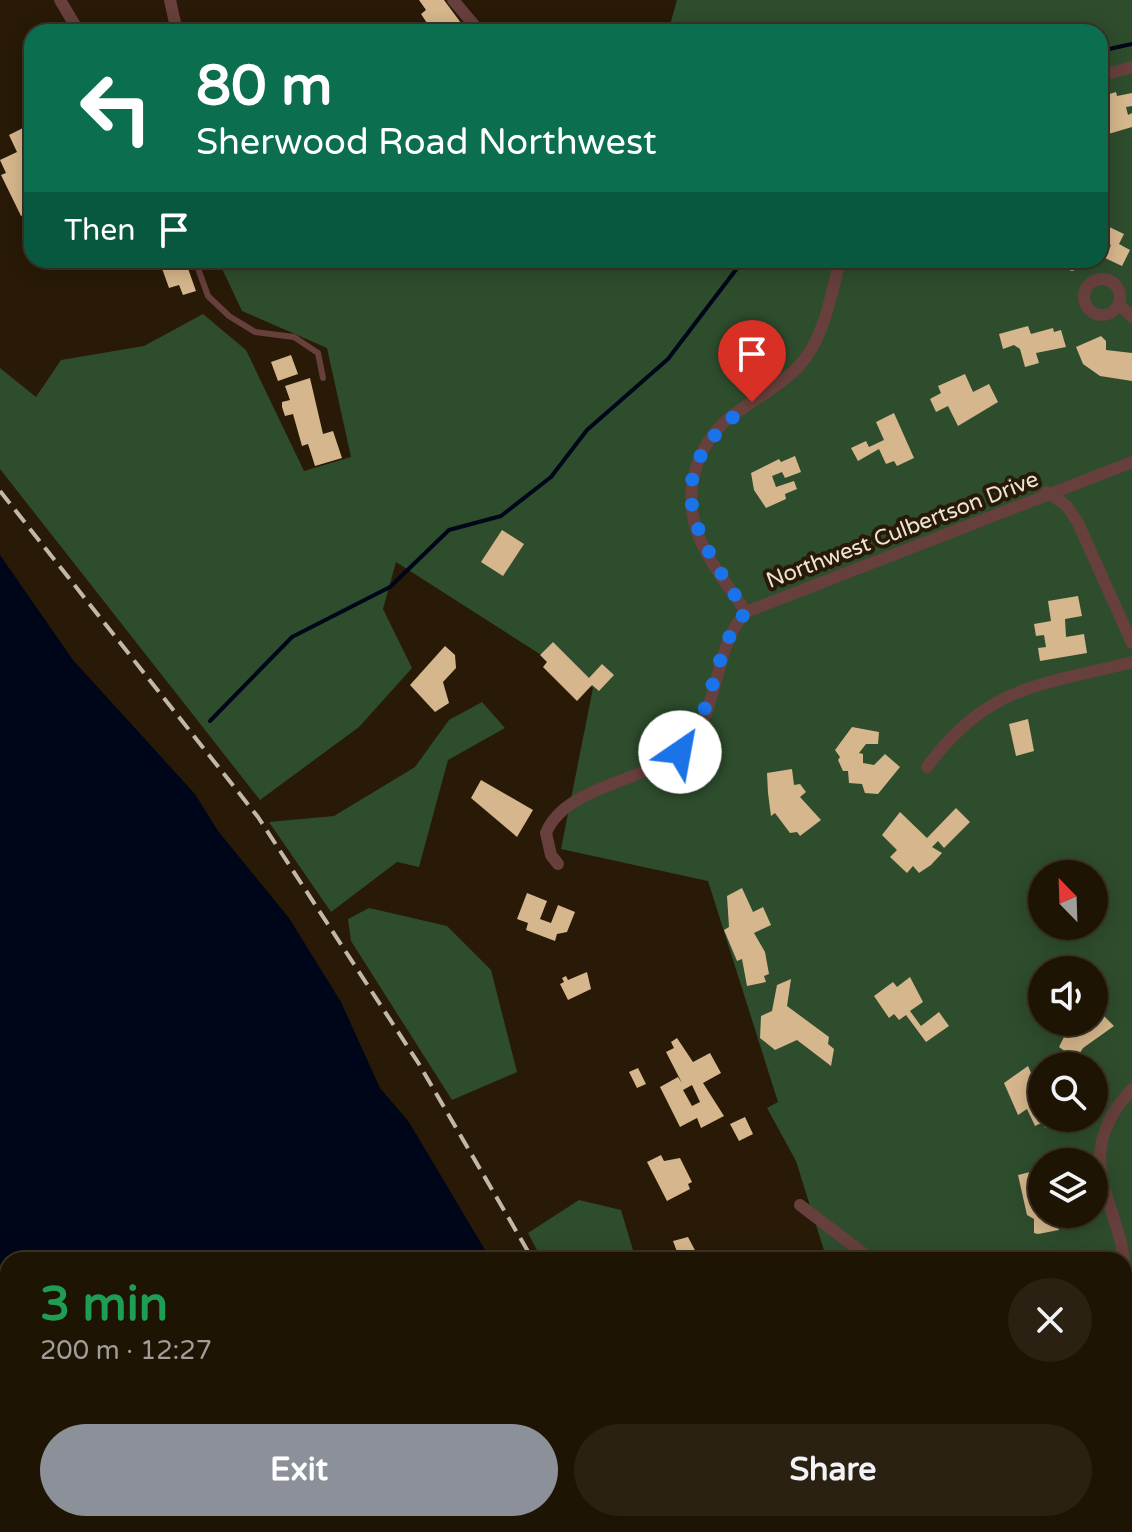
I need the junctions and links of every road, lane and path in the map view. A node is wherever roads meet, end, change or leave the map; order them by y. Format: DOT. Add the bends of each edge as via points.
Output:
graph roads {
  1 [pos="60,0"];
  2 [pos="170,0"];
  3 [pos="453,0"];
  4 [pos="74,24"];
  5 [pos="175,24"];
  6 [pos="473,24"];
  7 [pos="1132,67"];
  8 [pos="1108,74"];
  9 [pos="198,268"];
  10 [pos="837,268"];
  11 [pos="1119,304"];
  12 [pos="1132,317"];
  13 [pos="323,378"];
  14 [pos="1132,462"];
  15 [pos="1047,492"];
  16 [pos="746,612"];
  17 [pos="1132,643"];
  18 [pos="1132,662"];
  19 [pos="927,767"];
  20 [pos="558,864"];
  21 [pos="1132,1089"];
  22 [pos="800,1205"];
  23 [pos="862,1252"];
  24 [pos="1129,1252"];
  1 -- 4 [label="street"];
  2 -- 5 [label="street"];
  3 -- 6 [label="street"];
  7 -- 8 [label="street"];
  9 -- 13 [label="lane" via="208,296 229,316 255,332 294,337 318,353"];
  10 -- 16 [label="street" via="809,352 797,368 712,435 694,474 698,534"];
  11 -- 12 [label="street"];
  14 -- 15 [label="street, Northwest Culbertson Drive" via="1085,483"];
  15 -- 16 [label="street, Northwest Culbertson Drive"];
  15 -- 17 [label="street" via="1067,506 1078,523"];
  16 -- 20 [label="street, Northwest Culbertson Drive" via="733,631 691,740 665,760 558,812 546,833"];
  18 -- 19 [label="street" via="1005,696 969,719"];
  21 -- 24 [label="street" via="1110,1119 1104,1150"];
  22 -- 23 [label="street"];
}
